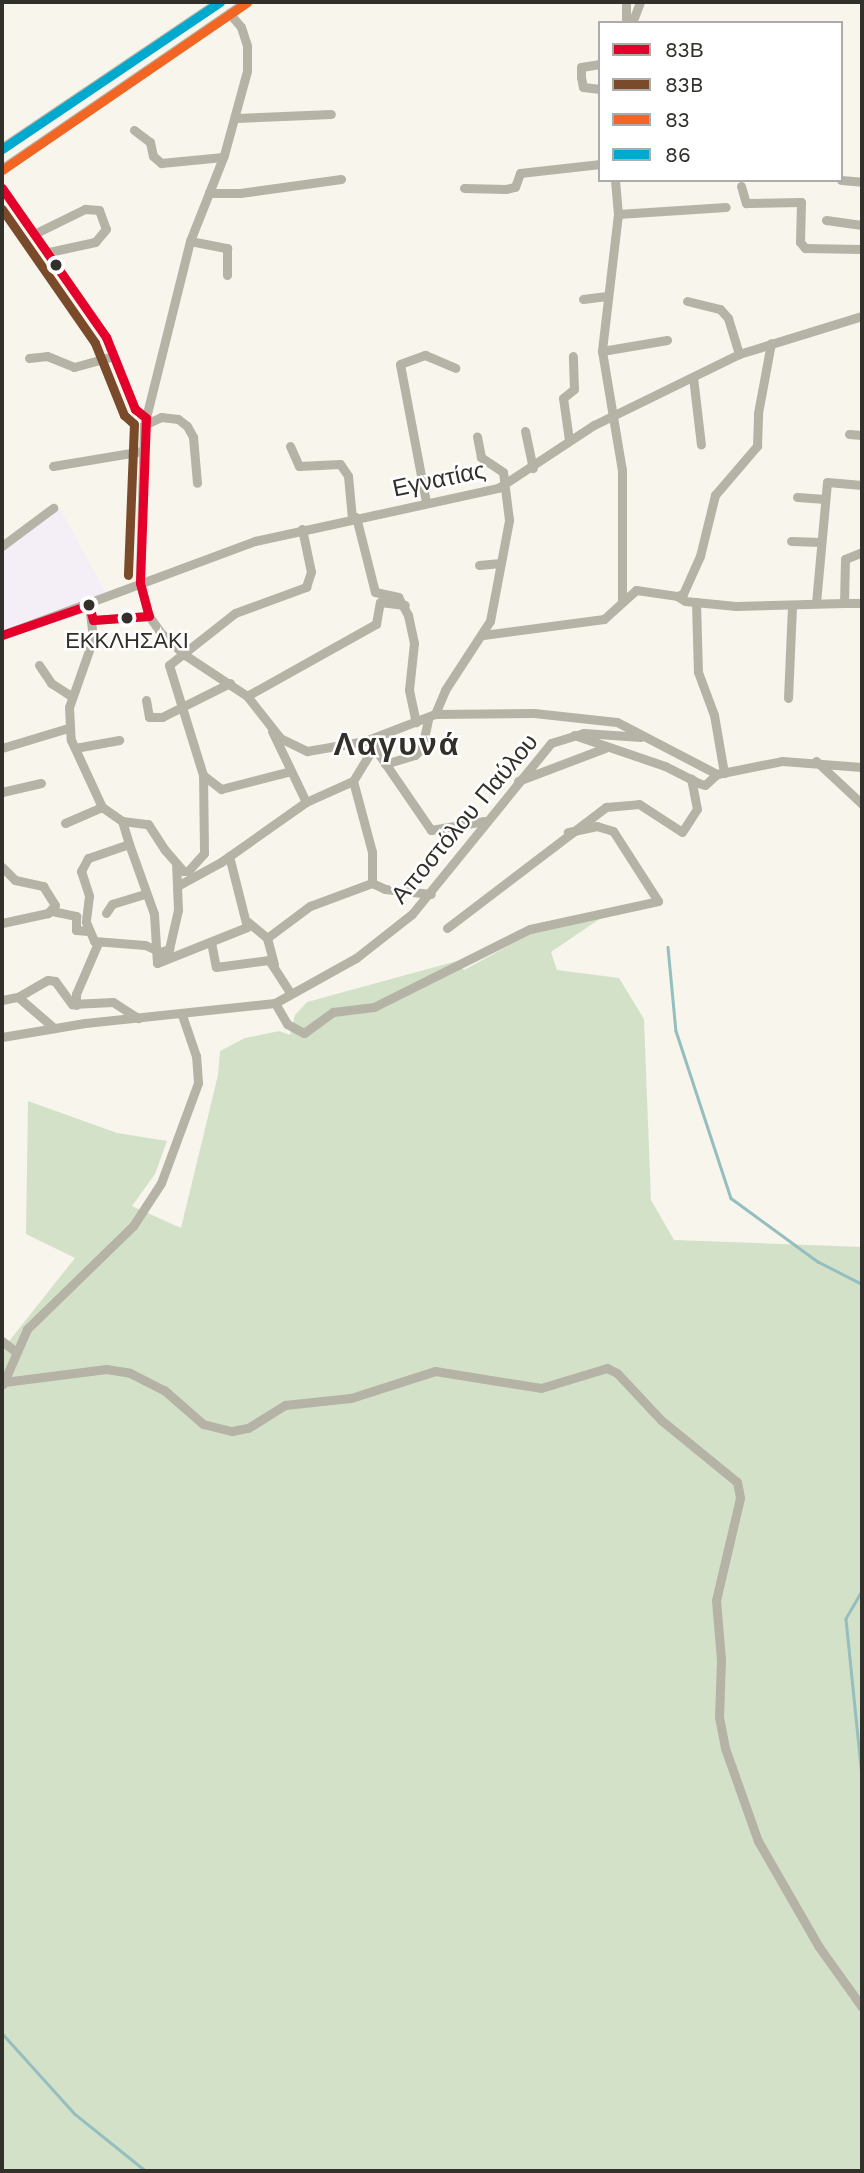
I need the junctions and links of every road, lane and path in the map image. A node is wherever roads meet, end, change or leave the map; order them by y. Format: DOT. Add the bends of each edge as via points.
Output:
graph roads {
  1 [pos="220,2"];
  2 [pos="247,2"];
  3 [pos="626,2"];
  4 [pos="640,2"];
  5 [pos="229,13"];
  6 [pos="629,21"];
  7 [pos="630,21"];
  8 [pos="598,64"];
  9 [pos="598,89"];
  10 [pos="331,114"];
  11 [pos="236,118"];
  12 [pos="134,130"];
  13 [pos="2,149"];
  14 [pos="223,157"];
  15 [pos="598,164"];
  16 [pos="2,170"];
  17 [pos="341,179"];
  18 [pos="843,180"];
  19 [pos="615,182"];
  20 [pos="862,182"];
  21 [pos="741,186"];
  22 [pos="2,188"];
  23 [pos="464,188"];
  24 [pos="209,193"];
  25 [pos="726,207"];
  26 [pos="618,214"];
  27 [pos="826,220"];
  28 [pos="862,225"];
  29 [pos="36,233"];
  30 [pos="190,241"];
  31 [pos="862,248"];
  32 [pos="49,252"];
  33 [pos="227,275"];
  34 [pos="607,296"];
  35 [pos="583,299"];
  36 [pos="687,301"];
  37 [pos="862,316"];
  38 [pos="667,340"];
  39 [pos="771,343"];
  40 [pos="602,351"];
  41 [pos="739,354"];
  42 [pos="114,356"];
  43 [pos="573,356"];
  44 [pos="29,358"];
  45 [pos="455,368"];
  46 [pos="693,377"];
  47 [pos="611,416"];
  48 [pos="145,421"];
  49 [pos="525,431"];
  50 [pos="849,433"];
  51 [pos="862,435"];
  52 [pos="477,436"];
  53 [pos="569,440"];
  54 [pos="701,445"];
  55 [pos="290,446"];
  56 [pos="143,451"];
  57 [pos="53,466"];
  58 [pos="533,468"];
  59 [pos="197,483"];
  60 [pos="505,485"];
  61 [pos="862,485"];
  62 [pos="797,497"];
  63 [pos="825,499"];
  64 [pos="426,502"];
  65 [pos="53,508"];
  66 [pos="354,517"];
  67 [pos="302,528"];
  68 [pos="791,541"];
  69 [pos="821,542"];
  70 [pos="2,546"];
  71 [pos="862,552"];
  72 [pos="500,563"];
  73 [pos="480,565"];
  74 [pos="140,583"];
  75 [pos="677,596"];
  76 [pos="381,599"];
  77 [pos="622,599"];
  78 [pos="696,602"];
  79 [pos="816,603"];
  80 [pos="844,603"];
  81 [pos="862,603"];
  82 [pos="792,605"];
  83 [pos="89,606"];
  84 [pos="149,616"];
  85 [pos="93,620"];
  86 [pos="2,635"];
  87 [pos="483,635"];
  88 [pos="185,655"];
  89 [pos="39,665"];
  90 [pos="230,683"];
  91 [pos="71,696"];
  92 [pos="247,696"];
  93 [pos="788,698"];
  94 [pos="146,700"];
  95 [pos="181,711"];
  96 [pos="431,717"];
  97 [pos="416,722"];
  98 [pos="68,729"];
  99 [pos="272,730"];
  100 [pos="573,734"];
  101 [pos="374,738"];
  102 [pos="646,738"];
  103 [pos="119,740"];
  104 [pos="2,748"];
  105 [pos="75,748"];
  106 [pos="605,748"];
  107 [pos="376,750"];
  108 [pos="816,761"];
  109 [pos="385,764"];
  110 [pos="862,767"];
  111 [pos="291,771"];
  112 [pos="721,774"];
  113 [pos="203,775"];
  114 [pos="691,779"];
  115 [pos="353,781"];
  116 [pos="517,781"];
  117 [pos="41,783"];
  118 [pos="2,792"];
  119 [pos="306,802"];
  120 [pos="862,804"];
  121 [pos="102,807"];
  122 [pos="122,821"];
  123 [pos="484,821"];
  124 [pos="65,822"];
  125 [pos="568,832"];
  126 [pos="129,844"];
  127 [pos="204,853"];
  128 [pos="229,856"];
  129 [pos="176,862"];
  130 [pos="2,867"];
  131 [pos="208,869"];
  132 [pos="372,883"];
  133 [pos="179,885"];
  134 [pos="144,894"];
  135 [pos="431,894"];
  136 [pos="86,908"];
  137 [pos="52,911"];
  138 [pos="106,913"];
  139 [pos="76,916"];
  140 [pos="248,922"];
  141 [pos="2,923"];
  142 [pos="447,928"];
  143 [pos="88,931"];
  144 [pos="267,938"];
  145 [pos="211,942"];
  146 [pos="98,943"];
  147 [pos="154,947"];
  148 [pos="274,964"];
  149 [pos="291,994"];
  150 [pos="18,997"];
  151 [pos="2,1000"];
  152 [pos="275,1003"];
  153 [pos="76,1006"];
  154 [pos="182,1015"];
  155 [pos="138,1018"];
  156 [pos="54,1028"];
  157 [pos="2,1037"];
  158 [pos="2,1341"];
  159 [pos="16,1352"];
  160 [pos="3,1384"];
  161 [pos="862,2007"];
  1 -- 13 [label="main road"];
  2 -- 5 [label="main road"];
  3 -- 6 [label="street"];
  4 -- 7 [label="street"];
  5 -- 11 [label="street" via="241,27 247,46"];
  5 -- 16 [label="main road"];
  8 -- 9 [label="street" via="581,67 583,87"];
  10 -- 11 [label="street"];
  11 -- 14 [label="street"];
  12 -- 14 [label="street" via="150,142 153,156 162,163"];
  14 -- 24 [label="street"];
  15 -- 23 [label="street" via="520,173 514,187 506,190"];
  17 -- 24 [label="street"];
  18 -- 20 [label="street"];
  19 -- 26 [label="street"];
  21 -- 31 [label="street" via="746,203 801,202 800,242 805,248"];
  22 -- 29 [label="street"];
  24 -- 30 [label="street"];
  25 -- 26 [label="street"];
  26 -- 34 [label="street"];
  27 -- 28 [label="street"];
  29 -- 32 [label="street"];
  29 -- 32 [label="street" via="85,209 99,210 106,229 95,242"];
  30 -- 33 [label="street" via="227,248"];
  30 -- 48 [label="street"];
  32 -- 42 [label="street"];
  34 -- 35 [label="street"];
  34 -- 40 [label="street"];
  36 -- 41 [label="street" via="720,309 728,318"];
  37 -- 39 [label="street, Εγνατίας"];
  38 -- 40 [label="street"];
  39 -- 41 [label="street, Εγνατίας"];
  39 -- 75 [label="street" via="757,446 715,495 700,556 687,587"];
  40 -- 47 [label="street"];
  41 -- 46 [label="street, Εγνατίας"];
  42 -- 44 [label="street" via="74,367 47,356"];
  42 -- 48 [label="street" via="135,409"];
  43 -- 53 [label="street" via="574,388 563,398"];
  45 -- 64 [label="street" via="425,355 400,364"];
  46 -- 47 [label="street, Εγνατίας"];
  46 -- 54 [label="street"];
  47 -- 53 [label="street, Εγνατίας"];
  47 -- 77 [label="street" via="622,481"];
  48 -- 56 [label="street"];
  48 -- 59 [label="street" via="178,419 187,426 193,437"];
  49 -- 58 [label="street"];
  50 -- 51 [label="street"];
  52 -- 60 [label="street" via="481,457 503,472"];
  53 -- 58 [label="street, Εγνατίας"];
  55 -- 66 [label="street" via="299,466 340,464 348,476"];
  56 -- 57 [label="street"];
  56 -- 74 [label="street"];
  58 -- 60 [label="street, Εγνατίας"];
  60 -- 64 [label="street, Εγνατίας"];
  60 -- 72 [label="street" via="510,512"];
  61 -- 63 [label="street" via="832,480 827,482"];
  62 -- 63 [label="street"];
  63 -- 69 [label="street"];
  64 -- 66 [label="street, Εγνατίας"];
  65 -- 70 [label="street"];
  66 -- 67 [label="street, Εγνατίας"];
  66 -- 76 [label="street" via="372,586"];
  67 -- 74 [label="street, Εγνατίας"];
  67 -- 88 [label="street" via="311,572 306,587 235,613"];
  68 -- 69 [label="street"];
  69 -- 79 [label="street"];
  71 -- 80 [label="street" via="845,559"];
  72 -- 73 [label="street"];
  72 -- 87 [label="street" via="496,600"];
  74 -- 83 [label="street, Εγνατίας"];
  74 -- 84 [label="street"];
  75 -- 77 [label="street" via="636,590"];
  75 -- 78 [label="street"];
  76 -- 92 [label="street" via="376,624"];
  76 -- 97 [label="street" via="398,597 405,605 414,643 409,690"];
  77 -- 87 [label="street" via="610,617 594,622"];
  78 -- 82 [label="street"];
  78 -- 112 [label="street" via="698,672 714,715"];
  79 -- 80 [label="street"];
  79 -- 82 [label="street"];
  80 -- 81 [label="street"];
  82 -- 93 [label="street"];
  83 -- 85 [label="street"];
  83 -- 86 [label="street, Εγνατίας"];
  84 -- 85 [label="street"];
  84 -- 88 [label="street"];
  85 -- 91 [label="street" via="93,639"];
  87 -- 96 [label="street"];
  88 -- 90 [label="street"];
  88 -- 95 [label="street" via="169,665"];
  89 -- 91 [label="street" via="51,683"];
  90 -- 92 [label="street"];
  90 -- 95 [label="street"];
  91 -- 98 [label="street"];
  92 -- 99 [label="street"];
  94 -- 95 [label="street" via="146,714 153,719"];
  95 -- 113 [label="street"];
  96 -- 97 [label="street"];
  96 -- 102 [label="street" via="534,713 598,718 631,727"];
  96 -- 109 [label="street" via="422,748 415,755"];
  97 -- 101 [label="street"];
  98 -- 104 [label="street"];
  98 -- 105 [label="street"];
  99 -- 101 [label="street" via="307,751"];
  99 -- 111 [label="street"];
  100 -- 102 [label="street, Αποστόλου Παύλου"];
  100 -- 106 [label="street"];
  100 -- 116 [label="street, Αποστόλου Παύλου" via="551,743"];
  101 -- 107 [label="street"];
  102 -- 112 [label="street"];
  103 -- 105 [label="street"];
  105 -- 121 [label="street"];
  106 -- 114 [label="street"];
  106 -- 116 [label="street"];
  107 -- 109 [label="street"];
  107 -- 115 [label="street"];
  108 -- 110 [label="street"];
  108 -- 112 [label="street" via="771,762"];
  108 -- 120 [label="street"];
  109 -- 123 [label="street" via="431,831"];
  111 -- 113 [label="street" via="221,789"];
  111 -- 119 [label="street"];
  112 -- 114 [label="street" via="705,785"];
  113 -- 127 [label="street"];
  114 -- 125 [label="street" via="697,810 682,832 676,833 651,808 627,803 606,807"];
  115 -- 119 [label="street"];
  115 -- 132 [label="street" via="372,852"];
  116 -- 123 [label="street, Αποστόλου Παύλου"];
  117 -- 118 [label="street"];
  119 -- 128 [label="street"];
  121 -- 122 [label="street"];
  121 -- 124 [label="street"];
  122 -- 126 [label="street"];
  122 -- 129 [label="street" via="148,824"];
  123 -- 135 [label="street, Αποστόλου Παύλου"];
  125 -- 142 [label="street"];
  125 -- 152 [label="street" via="597,825 614,831 658,901 530,929 374,1007 333,1012 304,1033 286,1024"];
  126 -- 134 [label="street"];
  126 -- 136 [label="street" via="88,858 81,870 89,896"];
  127 -- 129 [label="street" via="188,871"];
  127 -- 131 [label="street"];
  128 -- 131 [label="street"];
  128 -- 140 [label="street"];
  129 -- 133 [label="street"];
  130 -- 137 [label="street" via="15,880 43,886 53,899"];
  131 -- 133 [label="street"];
  132 -- 135 [label="street" via="385,889"];
  132 -- 144 [label="street" via="310,906"];
  133 -- 147 [label="street" via="172,942 165,952"];
  134 -- 138 [label="street" via="112,904"];
  134 -- 147 [label="street" via="153,914"];
  135 -- 149 [label="street, Αποστόλου Παύλου" via="356,958"];
  136 -- 139 [label="street" via="75,909"];
  136 -- 143 [label="street"];
  137 -- 139 [label="street"];
  137 -- 141 [label="street"];
  139 -- 143 [label="street" via="76,930"];
  140 -- 144 [label="street"];
  140 -- 145 [label="street" via="241,932"];
  143 -- 146 [label="street"];
  144 -- 148 [label="street"];
  145 -- 147 [label="street" via="157,963"];
  145 -- 148 [label="street" via="216,967 259,959"];
  146 -- 147 [label="street"];
  146 -- 153 [label="street" via="76,994"];
  148 -- 149 [label="street"];
  149 -- 152 [label="street, Αποστόλου Παύλου"];
  150 -- 151 [label="street"];
  150 -- 153 [label="street" via="48,980 55,981"];
  150 -- 156 [label="street"];
  152 -- 154 [label="street, Αποστόλου Παύλου"];
  153 -- 155 [label="street" via="113,1002"];
  154 -- 155 [label="street, Αποστόλου Παύλου"];
  154 -- 159 [label="street" via="196,1056 198,1083 165,1174 133,1226 45,1308"];
  155 -- 156 [label="street, Αποστόλου Παύλου"];
  156 -- 157 [label="street, Αποστόλου Παύλου"];
  158 -- 159 [label="street"];
  159 -- 160 [label="street"];
  160 -- 161 [label="street" via="106,1369 130,1373 164,1390 203,1424 232,1431 248,1428 295,1402 351,1398 435,1371 541,1388 607,1368 617,1373 662,1420 737,1482 740,1498 716,1600 719,1717 725,1748 758,1841 819,1947"];
}
